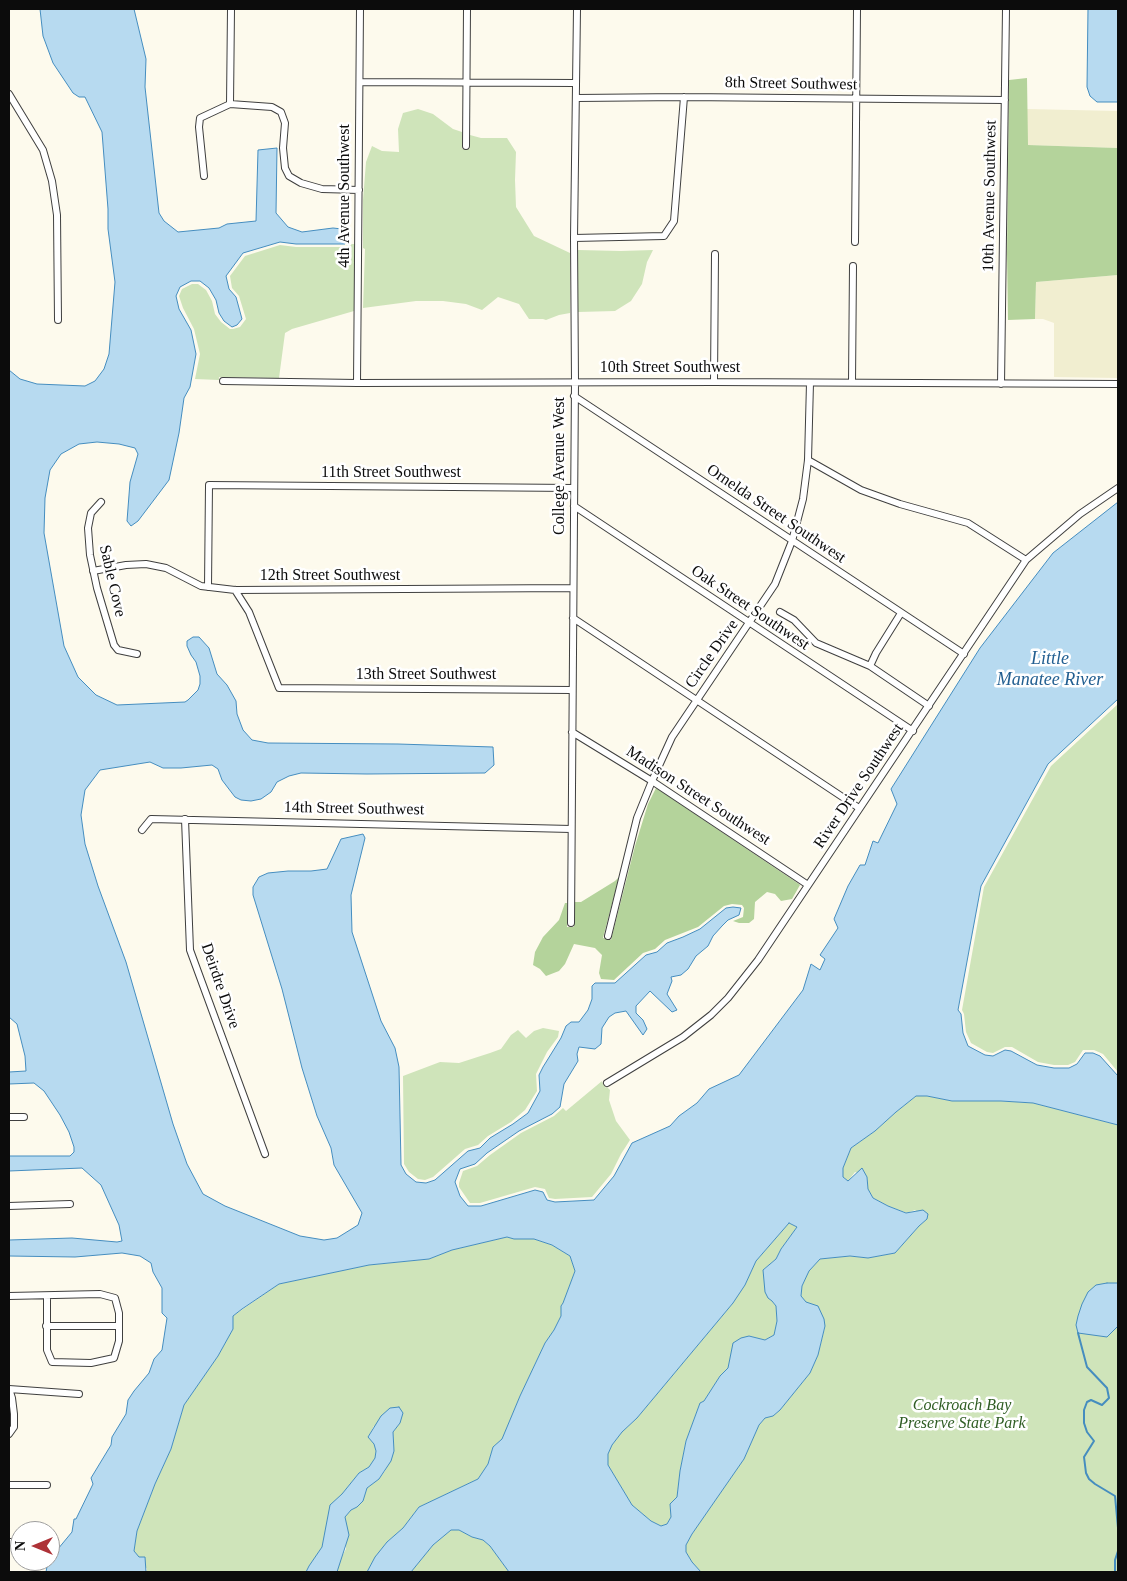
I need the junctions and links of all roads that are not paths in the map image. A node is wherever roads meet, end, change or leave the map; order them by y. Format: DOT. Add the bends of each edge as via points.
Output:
graph roads {
  1 [pos="231,9"];
  2 [pos="360,9"];
  3 [pos="467,9"];
  4 [pos="577,9"];
  5 [pos="857,9"];
  6 [pos="1006,9"];
  7 [pos="360,82"];
  8 [pos="466,83"];
  9 [pos="576,83"];
  10 [pos="9,94"];
  11 [pos="684,97"];
  12 [pos="576,98"];
  13 [pos="857,99"];
  14 [pos="1005,100"];
  15 [pos="230,104"];
  16 [pos="466,146"];
  17 [pos="204,176"];
  18 [pos="359,190"];
  19 [pos="574,238"];
  20 [pos="855,242"];
  21 [pos="715,254"];
  22 [pos="853,266"];
  23 [pos="58,320"];
  24 [pos="223,381"];
  25 [pos="575,382"];
  26 [pos="714,382"];
  27 [pos="852,382"];
  28 [pos="358,383"];
  29 [pos="810,383"];
  30 [pos="1001,384"];
  31 [pos="1118,384"];
  32 [pos="574,396"];
  33 [pos="808,460"];
  34 [pos="574,488"];
  35 [pos="1118,488"];
  36 [pos="101,502"];
  37 [pos="574,506"];
  38 [pos="792,541"];
  39 [pos="1026,560"];
  40 [pos="93,571"];
  41 [pos="208,587"];
  42 [pos="573,588"];
  43 [pos="235,590"];
  44 [pos="780,612"];
  45 [pos="901,613"];
  46 [pos="573,618"];
  47 [pos="750,624"];
  48 [pos="137,654"];
  49 [pos="964,654"];
  50 [pos="870,666"];
  51 [pos="572,690"];
  52 [pos="696,700"];
  53 [pos="929,706"];
  54 [pos="913,731"];
  55 [pos="572,732"];
  56 [pos="652,781"];
  57 [pos="859,808"];
  58 [pos="185,819"];
  59 [pos="571,829"];
  60 [pos="142,830"];
  61 [pos="808,885"];
  62 [pos="571,924"];
  63 [pos="608,936"];
  64 [pos="607,1083"];
  65 [pos="9,1117"];
  66 [pos="24,1117"];
  67 [pos="265,1154"];
  68 [pos="70,1204"];
  69 [pos="9,1206"];
  70 [pos="9,1296"];
  71 [pos="47,1296"];
  72 [pos="46,1326"];
  73 [pos="119,1326"];
  74 [pos="9,1389"];
  75 [pos="79,1394"];
  76 [pos="9,1434"];
  77 [pos="9,1485"];
  78 [pos="47,1485"];
  1 -- 15 [label="street"];
  2 -- 7 [label="street, 4th Avenue Southwest"];
  3 -- 8 [label="street"];
  4 -- 9 [label="street, College Avenue West"];
  5 -- 13 [label="street"];
  6 -- 14 [label="street, 10th Avenue Southwest"];
  7 -- 8 [label="street"];
  7 -- 18 [label="street, 4th Avenue Southwest"];
  8 -- 9 [label="street"];
  8 -- 16 [label="street"];
  9 -- 12 [label="street, College Avenue West"];
  10 -- 23 [label="street" via="43,150 52,181 56,215"];
  11 -- 12 [label="street, 8th Street Southwest"];
  11 -- 13 [label="street, 8th Street Southwest"];
  11 -- 19 [label="street" via="674,221 664,236"];
  12 -- 19 [label="street, College Avenue West"];
  13 -- 14 [label="street, 8th Street Southwest"];
  13 -- 20 [label="street"];
  14 -- 30 [label="street, 10th Avenue Southwest"];
  15 -- 17 [label="street" via="200,118"];
  15 -- 18 [label="street" via="272,107 281,112 285,123 285,168 289,176 322,190"];
  18 -- 28 [label="street, 4th Avenue Southwest"];
  19 -- 25 [label="street, College Avenue West"];
  21 -- 26 [label="street"];
  22 -- 27 [label="street"];
  24 -- 28 [label="street, 10th Street Southwest"];
  25 -- 26 [label="street, 10th Street Southwest"];
  25 -- 28 [label="street, 10th Street Southwest"];
  25 -- 32 [label="street, College Avenue West"];
  26 -- 29 [label="street, 10th Street Southwest"];
  27 -- 29 [label="street, 10th Street Southwest"];
  27 -- 30 [label="street, 10th Street Southwest"];
  29 -- 33 [label="street, Circle Drive"];
  30 -- 31 [label="street, 10th Street Southwest"];
  32 -- 34 [label="street, College Avenue West"];
  32 -- 38 [label="street, Ornelda Street Southwest"];
  33 -- 38 [label="street, Circle Drive" via="804,498"];
  33 -- 39 [label="street" via="861,490 968,523"];
  34 -- 37 [label="street, College Avenue West"];
  34 -- 41 [label="street, 11th Street Southwest" via="209,485"];
  35 -- 39 [label="street, River Drive Southwest" via="1080,514"];
  36 -- 40 [label="street, Sable Cove" via="89,519 88,540"];
  37 -- 42 [label="street, College Avenue West"];
  37 -- 47 [label="street, Oak Street Southwest"];
  38 -- 45 [label="street, Ornelda Street Southwest"];
  38 -- 47 [label="street, Circle Drive" via="775,584"];
  39 -- 49 [label="street, River Drive Southwest"];
  40 -- 41 [label="street, 12th Street Southwest" via="126,564 146,564 166,568 193,583"];
  40 -- 48 [label="street, Sable Cove" via="114,644 118,650"];
  41 -- 43 [label="street, 12th Street Southwest"];
  42 -- 43 [label="street, 12th Street Southwest"];
  42 -- 46 [label="street, College Avenue West"];
  43 -- 51 [label="street, 13th Street Southwest" via="249,612 279,688"];
  44 -- 50 [label="street" via="794,620 816,643"];
  45 -- 49 [label="street, Ornelda Street Southwest"];
  45 -- 50 [label="street"];
  46 -- 51 [label="street, College Avenue West"];
  46 -- 52 [label="street"];
  47 -- 52 [label="street, Circle Drive"];
  47 -- 54 [label="street, Oak Street Southwest"];
  49 -- 53 [label="street, River Drive Southwest"];
  50 -- 53 [label="street"];
  51 -- 55 [label="street, College Avenue West"];
  52 -- 56 [label="street, Circle Drive" via="672,737"];
  52 -- 57 [label="street"];
  53 -- 54 [label="street, River Drive Southwest"];
  54 -- 57 [label="street, River Drive Southwest"];
  55 -- 56 [label="street, Madison Street Southwest"];
  55 -- 59 [label="street, College Avenue West"];
  56 -- 61 [label="street, Madison Street Southwest"];
  56 -- 63 [label="street, Circle Drive" via="637,818"];
  57 -- 61 [label="street, River Drive Southwest"];
  58 -- 59 [label="street, 14th Street Southwest"];
  58 -- 60 [label="street, 14th Street Southwest" via="151,819"];
  58 -- 67 [label="street, Deirdre Drive" via="190,950"];
  59 -- 62 [label="street, College Avenue West"];
  61 -- 64 [label="street, River Drive Southwest" via="758,960 711,1015 683,1037"];
  65 -- 66 [label="street"];
  68 -- 69 [label="street"];
  70 -- 71 [label="street"];
  71 -- 72 [label="street"];
  71 -- 73 [label="street" via="100,1294 115,1298"];
  72 -- 73 [label="street"];
  72 -- 73 [label="street" via="47,1350 52,1362 91,1363 114,1358"];
  74 -- 75 [label="street"];
  74 -- 76 [label="street" via="14,1414 14,1427"];
  77 -- 78 [label="street"];
}
